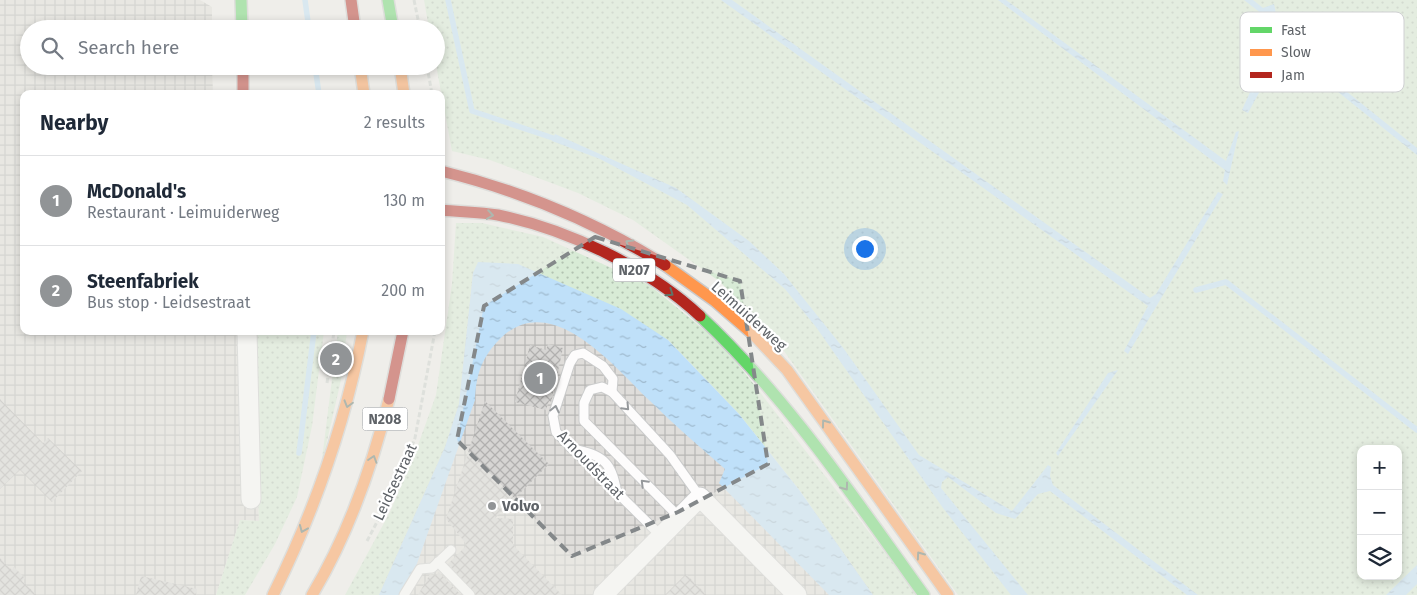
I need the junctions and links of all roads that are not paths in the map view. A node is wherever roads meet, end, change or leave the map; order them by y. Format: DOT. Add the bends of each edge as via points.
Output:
graph roads {
  1 [pos="241,0"];
  2 [pos="351,0"];
  3 [pos="388,0"];
  4 [pos="242,20"];
  5 [pos="354,20"];
  6 [pos="391,20"];
  7 [pos="243,75"];
  8 [pos="361,75"];
  9 [pos="401,75"];
  10 [pos="243,90"];
  11 [pos="363,90"];
  12 [pos="403,90"];
  13 [pos="445,172"];
  14 [pos="445,210"];
  15 [pos="247,335"];
  16 [pos="362,335"];
  17 [pos="402,335"];
  18 [pos="612,392"];
  19 [pos="571,448"];
  20 [pos="617,494"];
  21 [pos="700,497"];
  22 [pos="251,499"];
  23 [pos="679,517"];
  24 [pos="661,536"];
  25 [pos="451,550"];
  26 [pos="438,562"];
  27 [pos="273,595"];
  28 [pos="312,595"];
  29 [pos="404,595"];
  30 [pos="470,595"];
  31 [pos="603,595"];
  32 [pos="797,595"];
  33 [pos="924,595"];
  34 [pos="948,595"];
  1 -- 4 [label="main road"];
  2 -- 5 [label="main road"];
  3 -- 6 [label="main road"];
  7 -- 10 [label="main road"];
  8 -- 11 [label="main road"];
  9 -- 12 [label="main road"];
  34 -- 13 [label="main road, Leimuiderweg / N207, one-way" via="787,370 718,304 610,231 548,203"];
  14 -- 33 [label="main road, N207, one-way" via="505,217 544,228 601,252 650,279 690,307 785,405"];
  15 -- 22 [label="street"];
  16 -- 27 [label="main road, N208, one-way" via="352,389 331,463"];
  28 -- 17 [label="main road, Leidsestraat / N208, one-way" via="341,540 372,461 393,388"];
  19 -- 18 [label="lane, Arnoudstraat, one-way" via="556,432 553,416 575,355 583,353 603,366 613,378"];
  18 -- 21 [label="lane, Arnoudstraat, one-way" via="670,455"];
  23 -- 18 [label="lane, Arnoudstraat, one-way" via="584,421 584,403 590,390 602,387"];
  19 -- 20 [label="lane, Arnoudstraat"];
  19 -- 20 [label="lane" via="596,454 613,471"];
  20 -- 24 [label="lane, Arnoudstraat"];
  21 -- 23 [label="street"];
  21 -- 32 [label="street, Arnoudstraat"];
  23 -- 24 [label="street"];
  24 -- 31 [label="street"];
  25 -- 26 [label="lane"];
  26 -- 29 [label="lane" via="432,568 420,569"];
  26 -- 30 [label="lane"];
}
